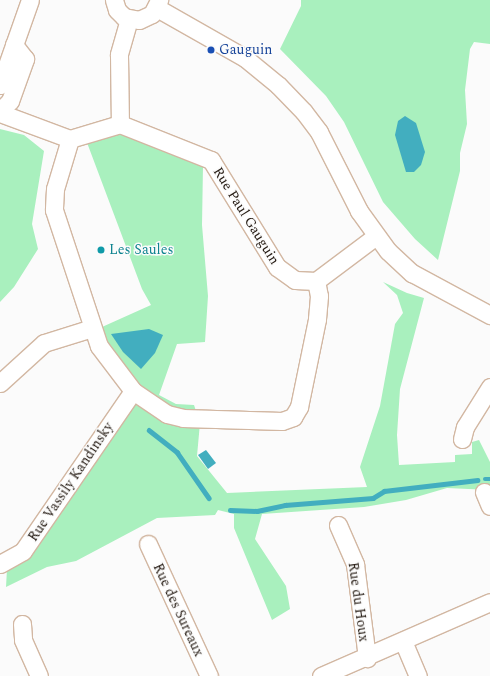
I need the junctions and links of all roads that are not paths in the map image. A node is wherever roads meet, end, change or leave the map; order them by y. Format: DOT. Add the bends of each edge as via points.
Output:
graph roads {
  1 [pos="30,0"];
  2 [pos="114,0"];
  3 [pos="158,4"];
  4 [pos="129,19"];
  5 [pos="14,45"];
  6 [pos="0,85"];
  7 [pos="0,112"];
  8 [pos="120,124"];
  9 [pos="70,139"];
  10 [pos="376,236"];
  11 [pos="316,281"];
  12 [pos="490,316"];
  13 [pos="92,328"];
  14 [pos="0,383"];
  15 [pos="490,387"];
  16 [pos="133,391"];
  17 [pos="462,439"];
  18 [pos="338,525"];
  19 [pos="148,544"];
  20 [pos="0,564"];
  21 [pos="490,602"];
  22 [pos="22,624"];
  23 [pos="403,641"];
  24 [pos="367,658"];
  25 [pos="39,676"];
  26 [pos="209,676"];
  27 [pos="321,676"];
  28 [pos="418,676"];
  1 -- 5 [label="street"];
  2 -- 4 [label="street" via="117,10"];
  3 -- 4 [label="street" via="146,18"];
  3 -- 10 [label="street" via="245,58 288,95 319,132 359,211"];
  4 -- 8 [label="street" via="119,55"];
  5 -- 6 [label="street"];
  5 -- 7 [label="street" via="25,59 10,101"];
  7 -- 9 [label="street"];
  8 -- 9 [label="street"];
  8 -- 11 [label="street, Rue Paul Gauguin" via="211,160 277,267 295,280"];
  9 -- 13 [label="street" via="55,189 54,210"];
  10 -- 11 [label="street"];
  10 -- 12 [label="street" via="412,273"];
  11 -- 16 [label="street" via="319,296 317,319 299,407 288,420 177,417 167,414"];
  13 -- 14 [label="street" via="44,343"];
  13 -- 16 [label="street" via="108,362"];
  15 -- 17 [label="street" via="465,428"];
  16 -- 20 [label="street, Rue Vassily Kandinsky" via="23,551"];
  18 -- 24 [label="street, Rue du Houx" via="355,564"];
  19 -- 26 [label="street, Rue des Sureaux"];
  21 -- 23 [label="street"];
  22 -- 25 [label="street" via="23,640"];
  23 -- 24 [label="street"];
  23 -- 28 [label="street"];
  24 -- 27 [label="street"];
}
